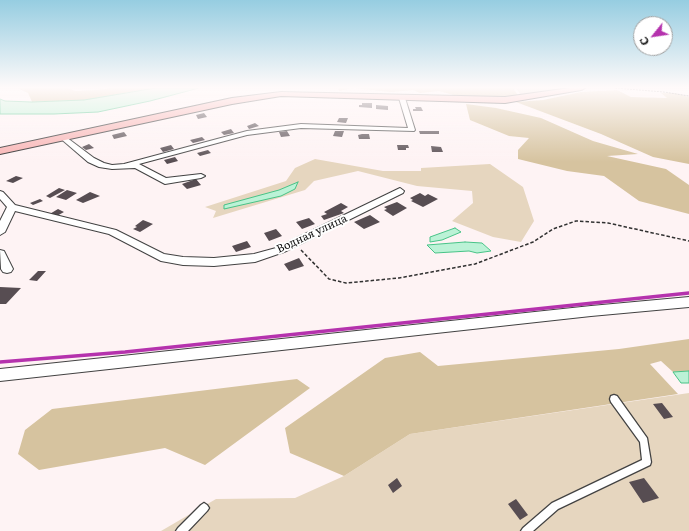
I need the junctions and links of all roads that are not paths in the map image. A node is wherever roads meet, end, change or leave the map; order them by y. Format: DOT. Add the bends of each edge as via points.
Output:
graph roads {
  1 [pos="179,113"];
  2 [pos="407,113"];
  3 [pos="64,138"];
  4 [pos="0,151"];
  5 [pos="124,166"];
  6 [pos="201,176"];
  7 [pos="400,191"];
  8 [pos="0,194"];
  9 [pos="12,207"];
  10 [pos="0,232"];
  11 [pos="0,253"];
  12 [pos="7,269"];
  13 [pos="689,302"];
  14 [pos="0,375"];
  15 [pos="614,399"];
  16 [pos="204,508"];
  17 [pos="181,531"];
  18 [pos="526,531"];
  1 -- 3 [label="street"];
  2 -- 5 [label="street" via="412,130 301,126 247,133"];
  3 -- 4 [label="street"];
  3 -- 5 [label="street" via="91,160 112,167"];
  5 -- 6 [label="street" via="136,166 165,180"];
  7 -- 9 [label="street, Водная улица" via="280,250 255,258 214,262 161,257 112,232"];
  8 -- 9 [label="street, Водная улица"];
  9 -- 10 [label="street"];
  11 -- 12 [label="street"];
  13 -- 14 [label="street"];
  15 -- 18 [label="lane" via="644,440 647,462 555,506"];
  16 -- 17 [label="lane"];
}
